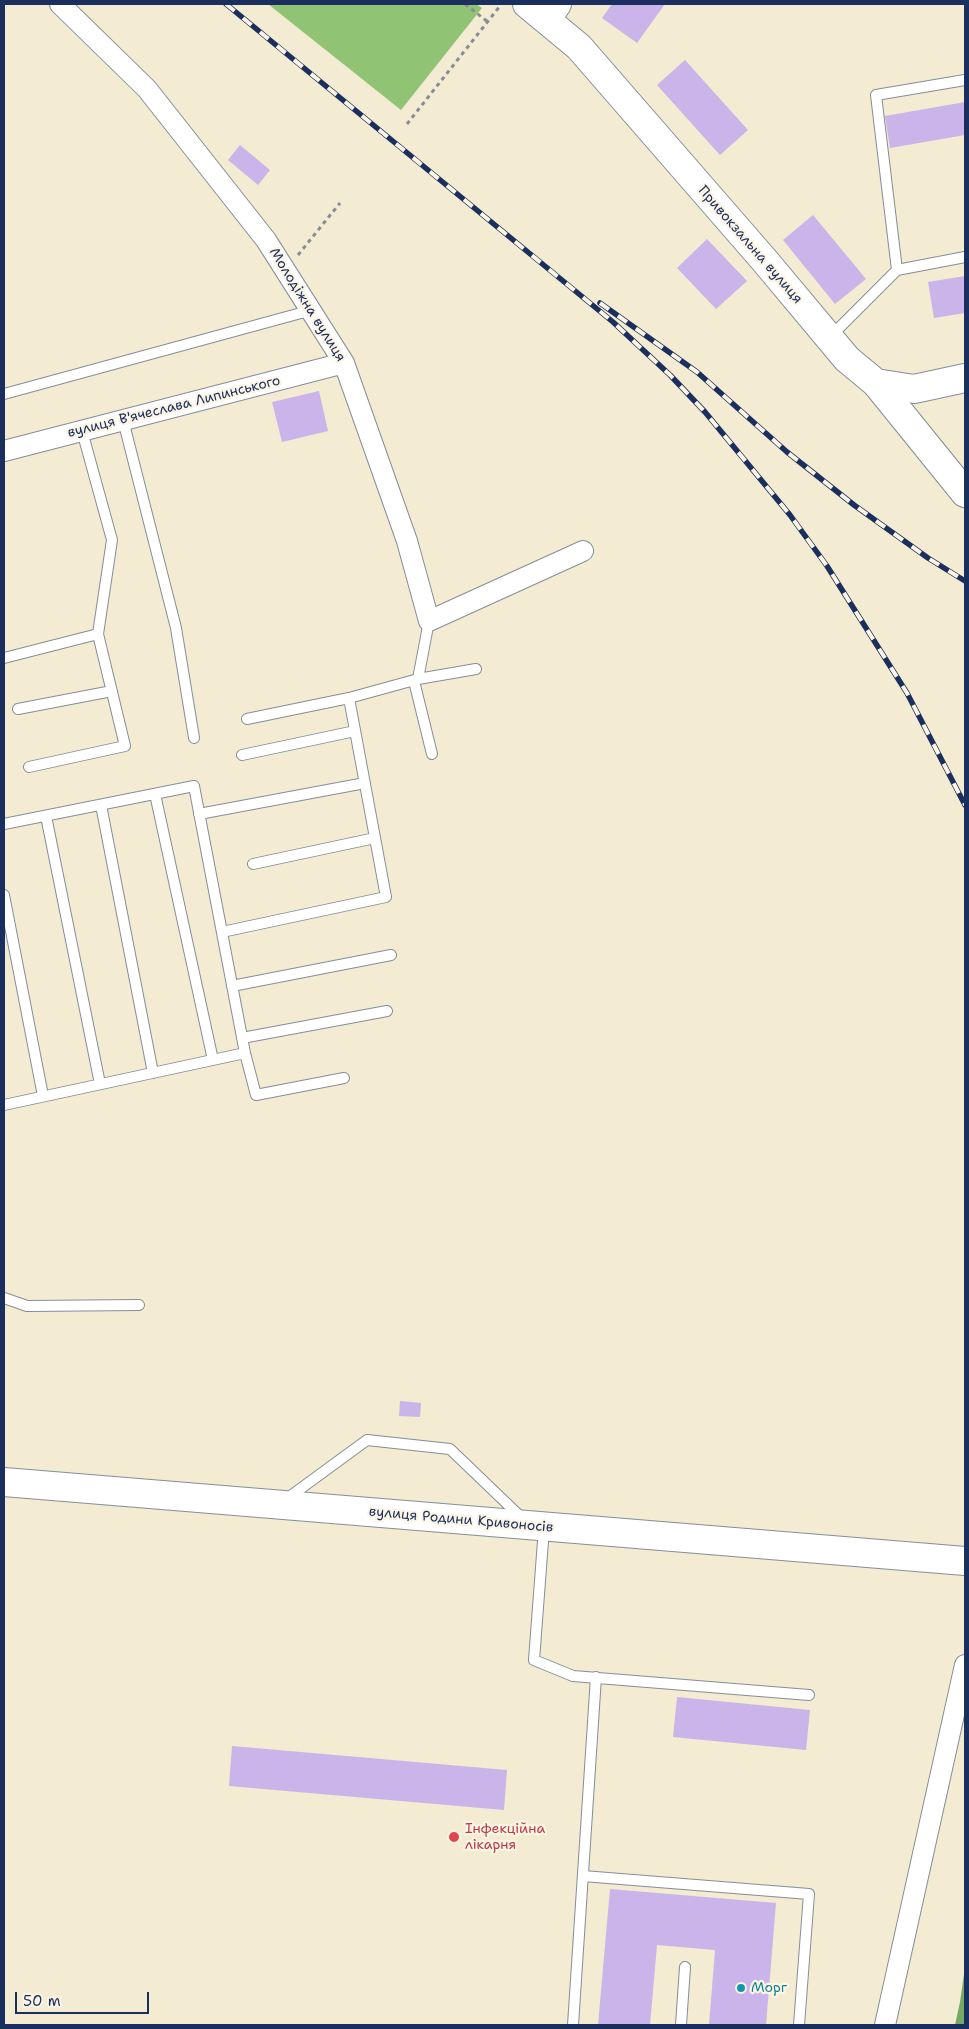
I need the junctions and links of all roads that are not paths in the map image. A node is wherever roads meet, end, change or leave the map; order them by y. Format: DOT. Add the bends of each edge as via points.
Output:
graph roads {
  1 [pos="60,4"];
  2 [pos="533,8"];
  3 [pos="965,80"];
  4 [pos="965,257"];
  5 [pos="897,270"];
  6 [pos="312,310"];
  7 [pos="830,338"];
  8 [pos="344,363"];
  9 [pos="965,378"];
  10 [pos="876,383"];
  11 [pos="4,394"];
  12 [pos="123,420"];
  13 [pos="82,431"];
  14 [pos="4,451"];
  15 [pos="965,493"];
  16 [pos="583,551"];
  17 [pos="429,622"];
  18 [pos="98,634"];
  19 [pos="4,658"];
  20 [pos="476,669"];
  21 [pos="416,680"];
  22 [pos="112,691"];
  23 [pos="349,698"];
  24 [pos="18,709"];
  25 [pos="247,719"];
  26 [pos="355,731"];
  27 [pos="194,738"];
  28 [pos="432,754"];
  29 [pos="242,756"];
  30 [pos="28,767"];
  31 [pos="365,783"];
  32 [pos="155,794"];
  33 [pos="101,804"];
  34 [pos="199,814"];
  35 [pos="46,816"];
  36 [pos="4,824"];
  37 [pos="375,838"];
  38 [pos="253,864"];
  39 [pos="4,895"];
  40 [pos="222,932"];
  41 [pos="391,955"];
  42 [pos="232,986"];
  43 [pos="387,1011"];
  44 [pos="242,1038"];
  45 [pos="244,1053"];
  46 [pos="213,1060"];
  47 [pos="153,1073"];
  48 [pos="344,1078"];
  49 [pos="100,1084"];
  50 [pos="43,1096"];
  51 [pos="4,1105"];
  52 [pos="4,1298"];
  53 [pos="139,1305"];
  54 [pos="4,1482"];
  55 [pos="279,1505"];
  56 [pos="537,1526"];
  57 [pos="965,1561"];
  58 [pos="965,1665"];
  59 [pos="596,1677"];
  60 [pos="808,1695"];
  61 [pos="583,1876"];
  62 [pos="685,1967"];
  63 [pos="573,2025"];
  64 [pos="681,2025"];
  65 [pos="799,2025"];
  66 [pos="885,2025"];
  1 -- 6 [label="street, Молодіжна вулиця" via="147,89 266,240"];
  2 -- 7 [label="main road, Привокзальна вулиця" via="579,47"];
  3 -- 5 [label="lane" via="876,95"];
  4 -- 5 [label="lane"];
  5 -- 7 [label="lane"];
  6 -- 8 [label="street, Молодіжна вулиця"];
  6 -- 11 [label="lane"];
  7 -- 10 [label="main road, Привокзальна вулиця" via="846,359"];
  8 -- 12 [label="street, вулиця В'ячеслава Липинського"];
  8 -- 17 [label="street, Молодіжна вулиця" via="407,541"];
  9 -- 10 [label="main road" via="914,389"];
  10 -- 15 [label="main road, Привокзальна вулиця"];
  12 -- 13 [label="street, вулиця В'ячеслава Липинського"];
  12 -- 27 [label="lane" via="176,628"];
  13 -- 14 [label="street, вулиця В'ячеслава Липинського"];
  13 -- 18 [label="lane" via="112,540"];
  16 -- 17 [label="street"];
  17 -- 21 [label="lane"];
  18 -- 19 [label="lane"];
  18 -- 22 [label="lane"];
  20 -- 21 [label="lane"];
  21 -- 23 [label="lane"];
  21 -- 28 [label="lane"];
  22 -- 24 [label="lane"];
  22 -- 30 [label="lane" via="125,746"];
  23 -- 25 [label="lane"];
  23 -- 26 [label="lane"];
  26 -- 29 [label="lane"];
  26 -- 31 [label="lane"];
  31 -- 34 [label="lane"];
  31 -- 37 [label="lane"];
  32 -- 33 [label="lane"];
  32 -- 34 [label="lane" via="194,786"];
  32 -- 46 [label="lane"];
  33 -- 35 [label="lane"];
  33 -- 47 [label="lane"];
  34 -- 40 [label="lane"];
  35 -- 36 [label="lane"];
  35 -- 49 [label="lane"];
  37 -- 38 [label="lane"];
  37 -- 40 [label="lane" via="386,897"];
  39 -- 50 [label="lane"];
  40 -- 42 [label="lane"];
  41 -- 42 [label="lane"];
  42 -- 44 [label="lane"];
  43 -- 44 [label="lane"];
  44 -- 45 [label="lane"];
  45 -- 46 [label="lane"];
  45 -- 48 [label="lane" via="256,1095"];
  46 -- 47 [label="lane"];
  47 -- 49 [label="lane"];
  49 -- 50 [label="lane"];
  50 -- 51 [label="lane"];
  52 -- 53 [label="lane" via="27,1306"];
  54 -- 55 [label="main road, вулиця Родини Кривоносів"];
  55 -- 56 [label="main road, вулиця Родини Кривоносів"];
  55 -- 56 [label="lane" via="367,1440 450,1449"];
  56 -- 57 [label="main road, вулиця Родини Кривоносів"];
  56 -- 59 [label="lane" via="534,1660 573,1676"];
  58 -- 66 [label="street"];
  59 -- 60 [label="lane"];
  59 -- 61 [label="lane"];
  61 -- 63 [label="lane"];
  61 -- 65 [label="lane" via="809,1894"];
  62 -- 64 [label="lane"];
}
